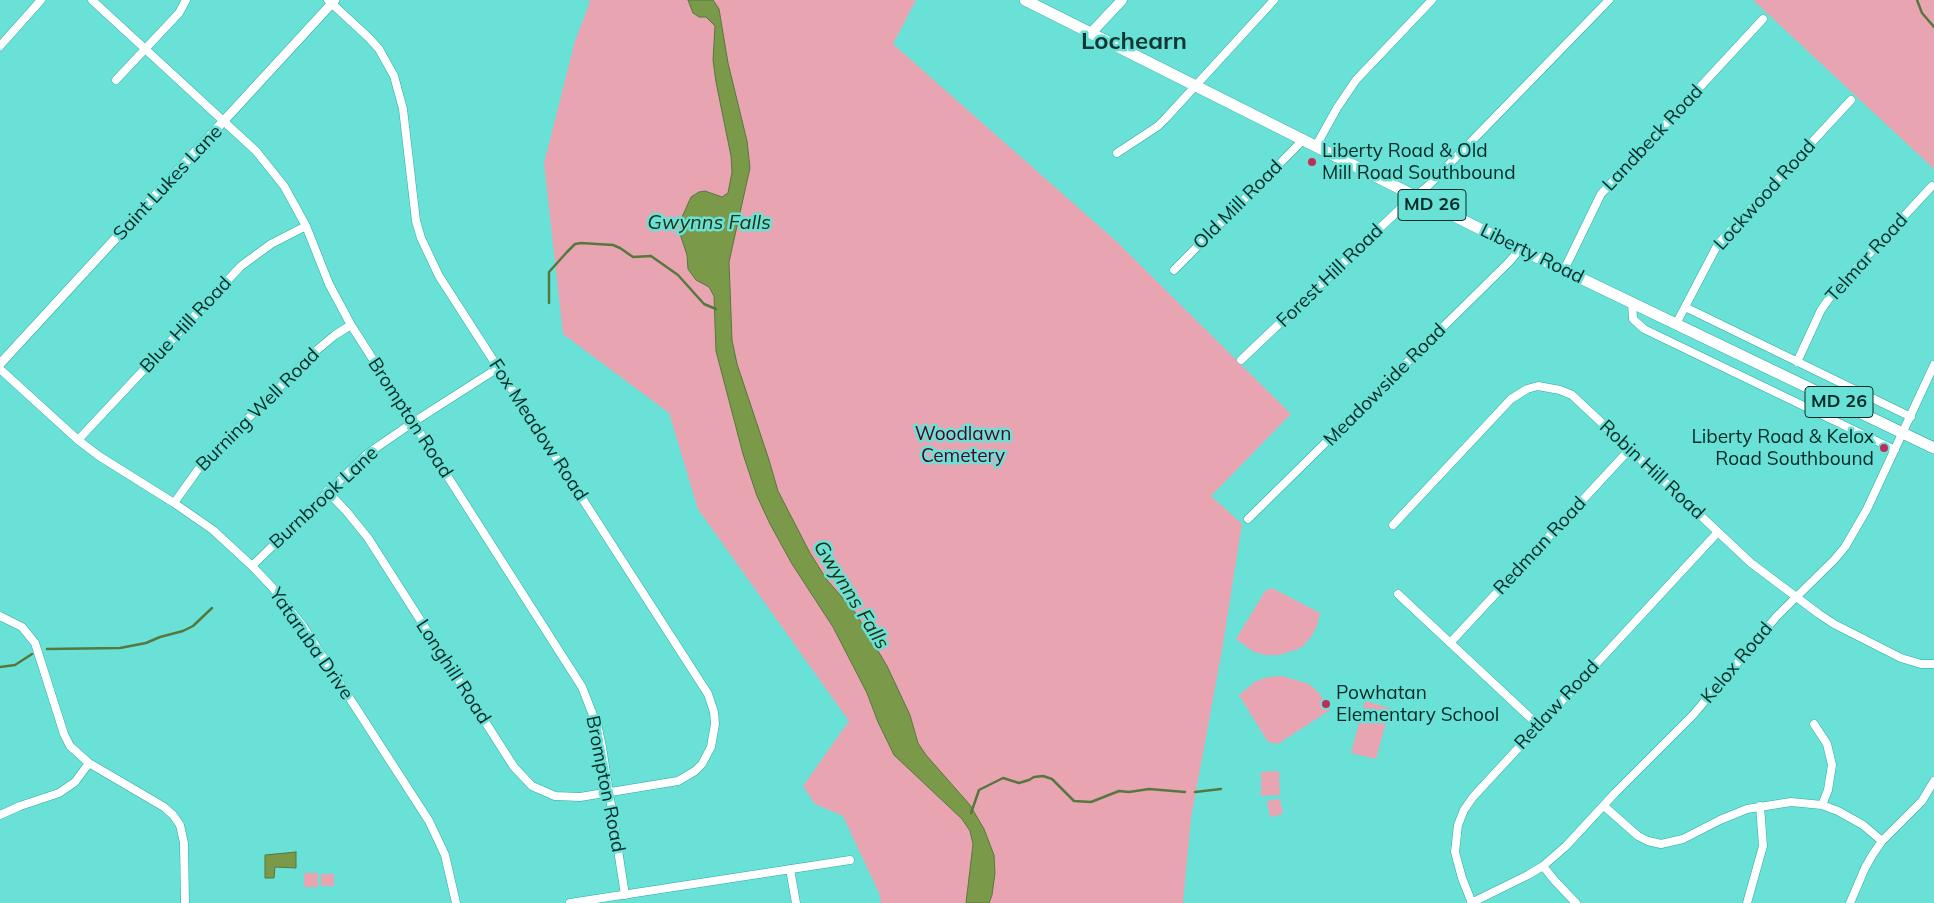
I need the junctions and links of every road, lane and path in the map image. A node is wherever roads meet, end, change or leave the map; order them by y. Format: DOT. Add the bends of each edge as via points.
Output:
graph roads {
  1 [pos="41,0"];
  2 [pos="92,0"];
  3 [pos="186,0"];
  4 [pos="1025,0"];
  5 [pos="1122,0"];
  6 [pos="1274,0"];
  7 [pos="1432,0"];
  8 [pos="1609,0"];
  9 [pos="332,1"];
  10 [pos="1044,5"];
  11 [pos="1763,19"];
  12 [pos="1091,34"];
  13 [pos="0,46"];
  14 [pos="145,49"];
  15 [pos="116,80"];
  16 [pos="1196,85"];
  17 [pos="1851,100"];
  18 [pos="225,121"];
  19 [pos="1303,140"];
  20 [pos="1316,146"];
  21 [pos="1117,153"];
  22 [pos="1932,186"];
  23 [pos="1415,197"];
  24 [pos="306,226"];
  25 [pos="1520,249"];
  26 [pos="1174,270"];
  27 [pos="1564,270"];
  28 [pos="1632,303"];
  29 [pos="1685,307"];
  30 [pos="1676,324"];
  31 [pos="351,325"];
  32 [pos="1242,360"];
  33 [pos="1797,362"];
  34 [pos="0,364"];
  35 [pos="1934,365"];
  36 [pos="0,368"];
  37 [pos="498,368"];
  38 [pos="1910,417"];
  39 [pos="412,423"];
  40 [pos="1903,433"];
  41 [pos="78,440"];
  42 [pos="1934,448"];
  43 [pos="1629,450"];
  44 [pos="1895,450"];
  45 [pos="327,491"];
  46 [pos="174,503"];
  47 [pos="1248,519"];
  48 [pos="1393,525"];
  49 [pos="1718,532"];
  50 [pos="252,566"];
  51 [pos="1398,594"];
  52 [pos="1797,597"];
  53 [pos="0,616"];
  54 [pos="1450,643"];
  55 [pos="1934,664"];
  56 [pos="1814,724"];
  57 [pos="1538,725"];
  58 [pos="88,762"];
  59 [pos="1934,781"];
  60 [pos="610,792"];
  61 [pos="1822,805"];
  62 [pos="1604,806"];
  63 [pos="1760,806"];
  64 [pos="0,815"];
  65 [pos="1882,841"];
  66 [pos="850,860"];
  67 [pos="1543,866"];
  68 [pos="790,869"];
  69 [pos="625,895"];
  70 [pos="185,903"];
  71 [pos="456,903"];
  72 [pos="570,903"];
  73 [pos="796,903"];
  74 [pos="1471,903"];
  75 [pos="1576,903"];
  76 [pos="1747,903"];
  77 [pos="1850,903"];
  1 -- 13 [label="street"];
  2 -- 14 [label="street, Brompton Road"];
  3 -- 14 [label="street" via="179,13"];
  4 -- 10 [label="main road, Liberty Road / MD 26"];
  5 -- 12 [label="main road"];
  6 -- 16 [label="street"];
  7 -- 20 [label="street" via="1356,80"];
  8 -- 23 [label="street, Forest Hill Road"];
  9 -- 18 [label="street, Saint Lukes Lane"];
  9 -- 37 [label="street, Fox Meadow Road" via="379,49 394,76 403,109 413,201 421,238 439,276"];
  10 -- 12 [label="main road, Liberty Road / MD 26"];
  11 -- 27 [label="street, Landbeck Road" via="1601,194"];
  12 -- 16 [label="main road, Liberty Road / MD 26"];
  14 -- 15 [label="street"];
  14 -- 18 [label="street, Brompton Road"];
  16 -- 19 [label="main road, Liberty Road / MD 26"];
  16 -- 21 [label="street" via="1158,126"];
  17 -- 29 [label="street, Lockwood Road" via="1726,234 1712,253"];
  18 -- 24 [label="street, Brompton Road" via="272,169"];
  18 -- 34 [label="street, Saint Lukes Lane"];
  19 -- 20 [label="main road, Liberty Road / MD 26"];
  19 -- 26 [label="street, Old Mill Road"];
  20 -- 23 [label="main road, Liberty Road / MD 26"];
  22 -- 33 [label="street, Telmar Road" via="1833,293 1821,310"];
  23 -- 25 [label="main road, Liberty Road / MD 26"];
  23 -- 32 [label="street, Forest Hill Road"];
  24 -- 31 [label="street, Brompton Road" via="329,284"];
  24 -- 41 [label="street, Blue Hill Road" via="271,244 242,266"];
  25 -- 27 [label="main road, Liberty Road / MD 26"];
  25 -- 47 [label="street, Meadowside Road"];
  27 -- 28 [label="main road, Liberty Road / MD 26"];
  28 -- 30 [label="main road, Liberty Road / MD 26"];
  28 -- 44 [label="street" via="1633,319 1644,329"];
  29 -- 30 [label="street, Lockwood Road"];
  29 -- 33 [label="street"];
  30 -- 40 [label="main road, Liberty Road / MD 26"];
  31 -- 39 [label="street, Brompton Road"];
  31 -- 46 [label="street, Burning Well Road" via="317,350 202,464"];
  33 -- 38 [label="street"];
  35 -- 38 [label="street, Kelox Road"];
  36 -- 41 [label="street, Yataruba Drive"];
  37 -- 39 [label="street, Burnbrook Lane"];
  37 -- 60 [label="street, Fox Meadow Road" via="708,694 714,712 711,747 695,771 667,784"];
  38 -- 40 [label="street, Kelox Road"];
  39 -- 45 [label="street, Burnbrook Lane" via="367,454"];
  39 -- 60 [label="street, Brompton Road" via="582,688 598,728"];
  40 -- 42 [label="main road, Liberty Road / MD 26"];
  40 -- 44 [label="street, Kelox Road"];
  41 -- 46 [label="street, Yataruba Drive"];
  43 -- 48 [label="street, Robin Hill Road" via="1572,395 1550,387 1527,389 1511,399"];
  43 -- 49 [label="street, Robin Hill Road"];
  43 -- 54 [label="street, Redman Road"];
  44 -- 52 [label="street, Kelox Road" via="1845,547"];
  45 -- 50 [label="street, Burnbrook Lane"];
  45 -- 60 [label="street, Longhill Road" via="368,538 523,778 532,786 555,796 580,797"];
  46 -- 50 [label="street, Yataruba Drive" via="213,530"];
  49 -- 52 [label="street, Robin Hill Road" via="1751,563"];
  49 -- 57 [label="street, Retlaw Road"];
  50 -- 71 [label="street, Yataruba Drive" via="303,626 429,821 445,855"];
  51 -- 54 [label="street"];
  52 -- 55 [label="street, Robin Hill Road" via="1834,624 1901,658"];
  52 -- 62 [label="street, Kelox Road" via="1755,639 1693,715"];
  53 -- 58 [label="street" via="22,627 35,643 64,734 70,746"];
  54 -- 57 [label="street"];
  56 -- 61 [label="street" via="1827,744 1832,765"];
  57 -- 74 [label="street, Retlaw Road" via="1483,784 1464,810 1458,825 1456,859"];
  58 -- 64 [label="street" via="75,782 64,790"];
  58 -- 70 [label="street" via="164,807 180,824 184,843"];
  59 -- 65 [label="street" via="1922,801"];
  60 -- 69 [label="street, Brompton Road"];
  61 -- 63 [label="street" via="1791,802"];
  61 -- 65 [label="street" via="1850,816"];
  62 -- 63 [label="street" via="1638,836 1660,844 1683,839 1734,814"];
  62 -- 67 [label="street, Kelox Road" via="1572,841"];
  63 -- 76 [label="street" via="1763,846"];
  65 -- 77 [label="street" via="1865,868"];
  66 -- 68 [label="street"];
  67 -- 74 [label="street, Kelox Road"];
  67 -- 75 [label="street"];
  68 -- 69 [label="street"];
  68 -- 73 [label="street"];
  69 -- 72 [label="street"];
}
